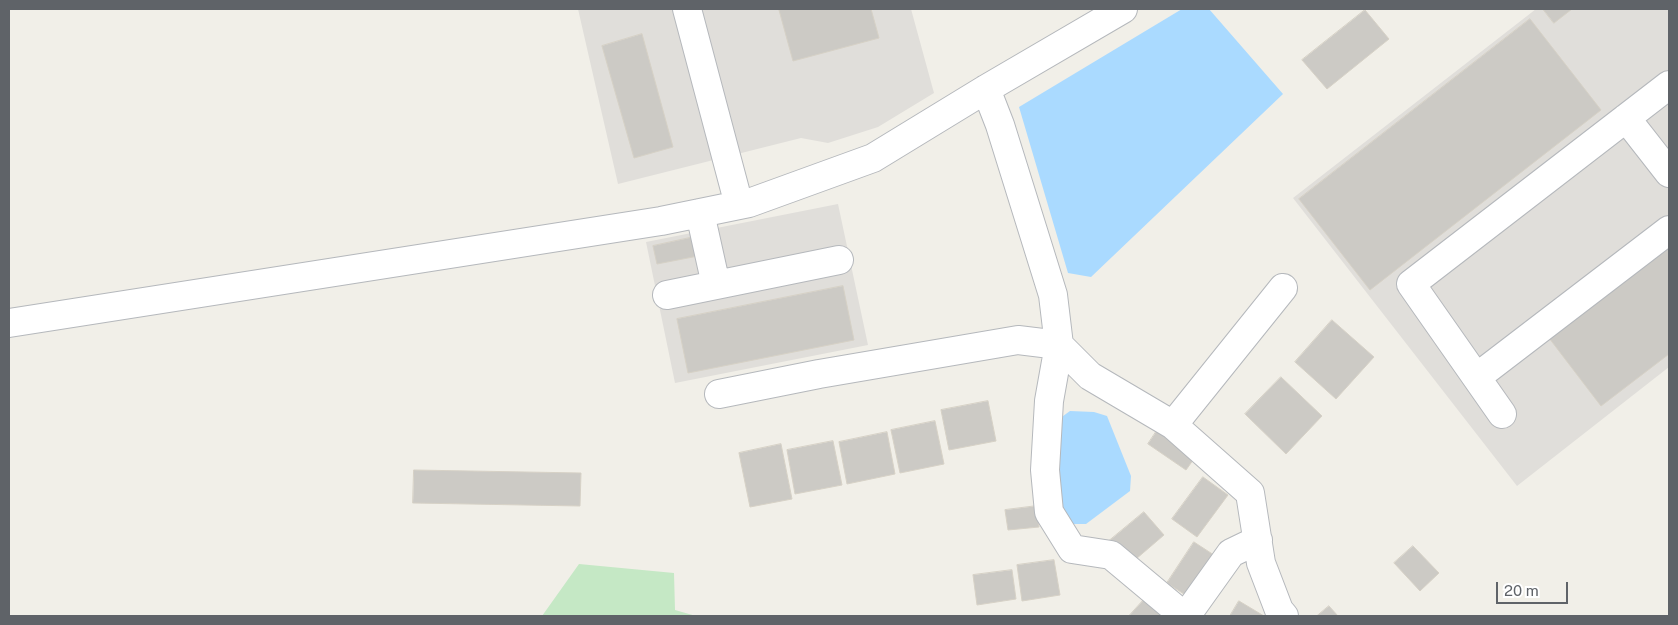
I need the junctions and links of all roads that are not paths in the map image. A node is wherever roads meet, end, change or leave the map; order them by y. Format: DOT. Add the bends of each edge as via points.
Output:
graph roads {
  1 [pos="688,9"];
  2 [pos="1123,9"];
  3 [pos="1669,85"];
  4 [pos="986,89"];
  5 [pos="1626,118"];
  6 [pos="1669,173"];
  7 [pos="739,205"];
  8 [pos="700,213"];
  9 [pos="1669,230"];
  10 [pos="840,260"];
  11 [pos="716,285"];
  12 [pos="1283,288"];
  13 [pos="667,295"];
  14 [pos="9,323"];
  15 [pos="1058,345"];
  16 [pos="1477,377"];
  17 [pos="719,394"];
  18 [pos="1502,414"];
  19 [pos="1173,425"];
  20 [pos="1258,540"];
  21 [pos="1185,616"];
  22 [pos="1284,616"];
  1 -- 7 [label="street"];
  2 -- 4 [label="street"];
  3 -- 5 [label="street"];
  4 -- 7 [label="street" via="873,158"];
  4 -- 15 [label="street" via="1053,295"];
  5 -- 6 [label="street"];
  5 -- 16 [label="street" via="1411,284"];
  7 -- 8 [label="street"];
  8 -- 11 [label="street"];
  8 -- 14 [label="street"];
  9 -- 16 [label="street"];
  10 -- 11 [label="street"];
  11 -- 13 [label="street"];
  12 -- 19 [label="street"];
  15 -- 17 [label="street" via="1018,340"];
  15 -- 19 [label="street" via="1090,376"];
  15 -- 21 [label="street" via="1049,401 1045,470 1049,512 1072,549 1111,555"];
  16 -- 18 [label="street"];
  19 -- 20 [label="street" via="1250,493"];
  20 -- 21 [label="street" via="1231,553"];
  20 -- 22 [label="street" via="1261,563"];
}
